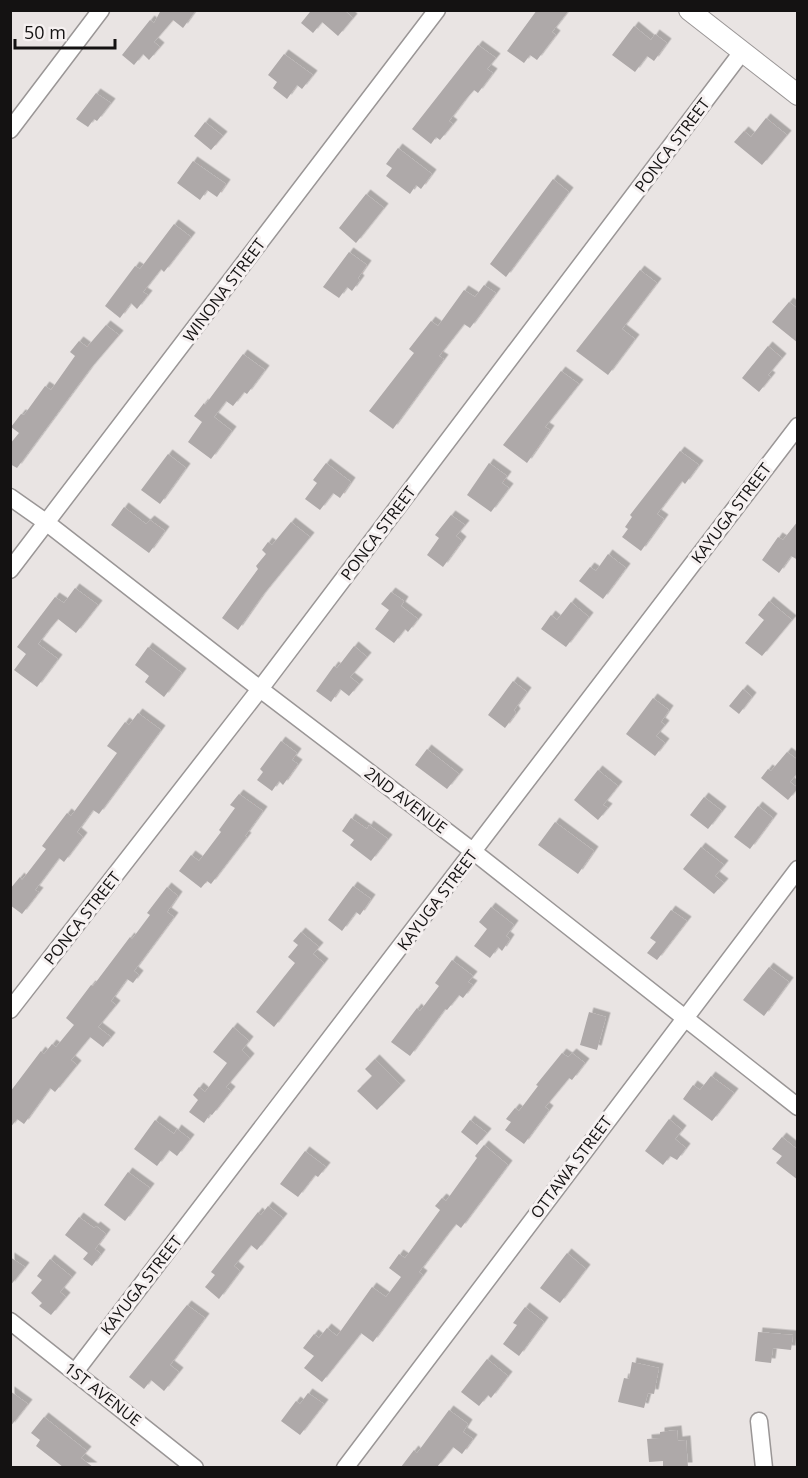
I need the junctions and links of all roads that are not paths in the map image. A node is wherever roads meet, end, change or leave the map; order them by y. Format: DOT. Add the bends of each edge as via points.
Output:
graph roads {
  1 [pos="101,10"];
  2 [pos="436,10"];
  3 [pos="689,10"];
  4 [pos="742,52"];
  5 [pos="798,95"];
  6 [pos="10,130"];
  7 [pos="798,426"];
  8 [pos="10,497"];
  9 [pos="47,523"];
  10 [pos="10,570"];
  11 [pos="260,689"];
  12 [pos="474,852"];
  13 [pos="798,868"];
  14 [pos="10,1010"];
  15 [pos="683,1017"];
  16 [pos="798,1107"];
  17 [pos="10,1321"];
  18 [pos="75,1372"];
  19 [pos="759,1421"];
  20 [pos="195,1467"];
  21 [pos="345,1467"];
  22 [pos="764,1467"];
  1 -- 6 [label="street"];
  2 -- 9 [label="street, WINONA STREET"];
  3 -- 4 [label="street"];
  4 -- 5 [label="street"];
  4 -- 11 [label="street, PONCA STREET"];
  7 -- 12 [label="street, KAYUGA STREET"];
  8 -- 9 [label="street, 2ND AVENUE"];
  9 -- 10 [label="street, WINONA STREET"];
  9 -- 11 [label="street, 2ND AVENUE"];
  11 -- 12 [label="street, 2ND AVENUE"];
  11 -- 14 [label="street, PONCA STREET"];
  12 -- 15 [label="street, 2ND AVENUE"];
  12 -- 18 [label="street, KAYUGA STREET"];
  13 -- 15 [label="street, OTTAWA STREET"];
  15 -- 16 [label="street, 2ND AVENUE"];
  15 -- 21 [label="street, OTTAWA STREET"];
  17 -- 18 [label="street, 1ST AVENUE"];
  18 -- 20 [label="street, 1ST AVENUE"];
  19 -- 22 [label="street"];
}
